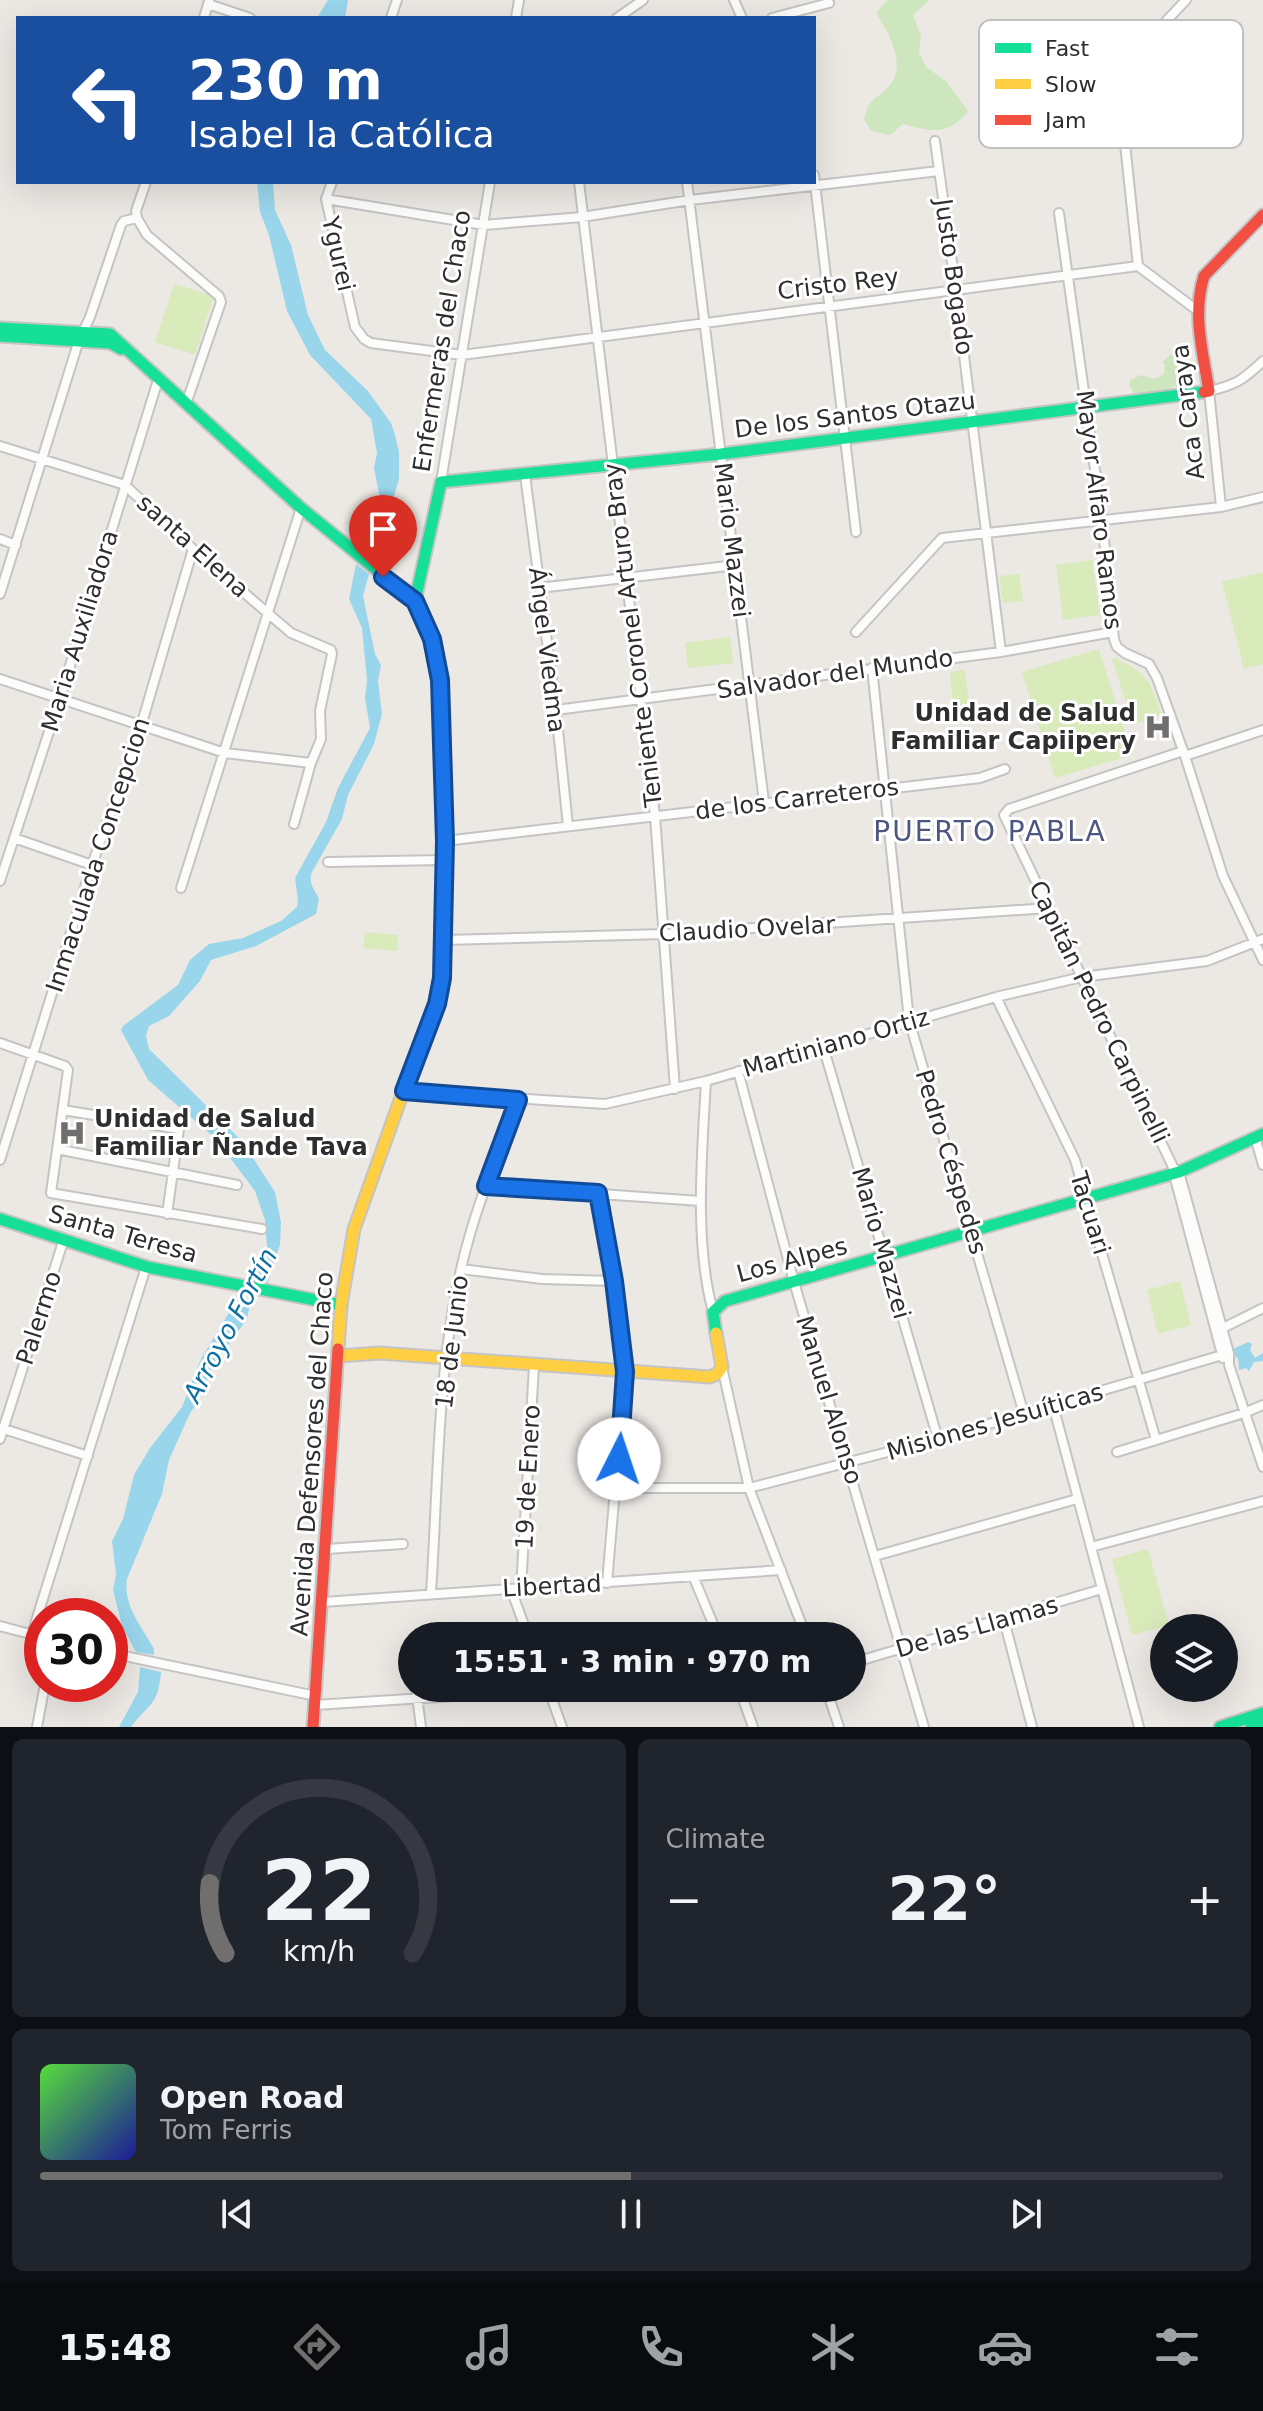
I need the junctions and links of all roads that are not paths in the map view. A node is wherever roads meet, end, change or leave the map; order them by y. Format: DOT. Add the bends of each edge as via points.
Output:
graph roads {
  1 [pos="643,0"];
  2 [pos="1186,0"];
  3 [pos="209,2"];
  4 [pos="829,3"];
  5 [pos="802,4"];
  6 [pos="245,16"];
  7 [pos="620,16"];
  8 [pos="776,16"];
  9 [pos="1167,20"];
  10 [pos="935,141"];
  11 [pos="1125,148"];
  12 [pos="939,171"];
  13 [pos="145,184"];
  14 [pos="331,184"];
  15 [pos="490,184"];
  16 [pos="579,184"];
  17 [pos="687,184"];
  18 [pos="815,185"];
  19 [pos="326,199"];
  20 [pos="690,200"];
  21 [pos="1059,213"];
  22 [pos="1263,215"];
  23 [pos="582,217"];
  24 [pos="137,218"];
  25 [pos="484,225"];
  26 [pos="1138,266"];
  27 [pos="1068,275"];
  28 [pos="956,291"];
  29 [pos="829,308"];
  30 [pos="1198,311"];
  31 [pos="705,321"];
  32 [pos="355,327"];
  33 [pos="0,328"];
  34 [pos="0,336"];
  35 [pos="81,336"];
  36 [pos="599,337"];
  37 [pos="129,352"];
  38 [pos="462,355"];
  39 [pos="1263,361"];
  40 [pos="158,380"];
  41 [pos="1209,391"];
  42 [pos="186,404"];
  43 [pos="1085,407"];
  44 [pos="973,422"];
  45 [pos="846,438"];
  46 [pos="0,446"];
  47 [pos="721,454"];
  48 [pos="42,459"];
  49 [pos="612,465"];
  50 [pos="525,475"];
  51 [pos="441,482"];
  52 [pos="125,485"];
  53 [pos="1263,497"];
  54 [pos="1221,507"];
  55 [pos="301,508"];
  56 [pos="1102,520"];
  57 [pos="856,532"];
  58 [pos="987,533"];
  59 [pos="0,539"];
  60 [pos="16,545"];
  61 [pos="193,549"];
  62 [pos="736,565"];
  63 [pos="626,580"];
  64 [pos="539,588"];
  65 [pos="0,594"];
  66 [pos="415,601"];
  67 [pos="268,613"];
  68 [pos="856,632"];
  69 [pos="1113,632"];
  70 [pos="1001,652"];
  71 [pos="872,668"];
  72 [pos="0,679"];
  73 [pos="750,686"];
  74 [pos="60,698"];
  75 [pos="640,701"];
  76 [pos="556,710"];
  77 [pos="141,726"];
  78 [pos="1263,730"];
  79 [pos="225,753"];
  80 [pos="1184,753"];
  81 [pos="311,763"];
  82 [pos="1005,769"];
  83 [pos="886,787"];
  84 [pos="764,802"];
  85 [pos="655,816"];
  86 [pos="294,824"];
  87 [pos="568,826"];
  88 [pos="14,838"];
  89 [pos="445,841"];
  90 [pos="444,860"];
  91 [pos="328,862"];
  92 [pos="92,865"];
  93 [pos="0,881"];
  94 [pos="181,888"];
  95 [pos="1049,908"];
  96 [pos="898,920"];
  97 [pos="664,934"];
  98 [pos="444,940"];
  99 [pos="1259,942"];
  100 [pos="1263,960"];
  101 [pos="1082,977"];
  102 [pos="996,997"];
  103 [pos="909,1020"];
  104 [pos="0,1043"];
  105 [pos="823,1046"];
  106 [pos="35,1054"];
  107 [pos="738,1071"];
  108 [pos="706,1081"];
  109 [pos="675,1089"];
  110 [pos="404,1091"];
  111 [pos="518,1100"];
  112 [pos="63,1110"];
  113 [pos="1259,1136"];
  114 [pos="57,1149"];
  115 [pos="0,1160"];
  116 [pos="1263,1165"];
  117 [pos="1175,1171"];
  118 [pos="174,1173"];
  119 [pos="237,1185"];
  120 [pos="486,1186"];
  121 [pos="598,1193"];
  122 [pos="1087,1197"];
  123 [pos="700,1201"];
  124 [pos="167,1214"];
  125 [pos="0,1219"];
  126 [pos="262,1229"];
  127 [pos="972,1231"];
  128 [pos="63,1242"];
  129 [pos="885,1257"];
  130 [pos="146,1267"];
  131 [pos="461,1269"];
  132 [pos="614,1281"];
  133 [pos="794,1282"];
  134 [pos="341,1305"];
  135 [pos="1263,1308"];
  136 [pos="713,1312"];
  137 [pos="1218,1330"];
  138 [pos="1225,1355"];
  139 [pos="338,1356"];
  140 [pos="446,1359"];
  141 [pos="534,1366"];
  142 [pos="722,1367"];
  143 [pos="625,1372"];
  144 [pos="1138,1380"];
  145 [pos="1053,1405"];
  146 [pos="1263,1405"];
  147 [pos="1244,1413"];
  148 [pos="1024,1414"];
  149 [pos="2,1429"];
  150 [pos="0,1439"];
  151 [pos="938,1439"];
  152 [pos="1156,1440"];
  153 [pos="1117,1452"];
  154 [pos="88,1456"];
  155 [pos="848,1464"];
  156 [pos="1263,1467"];
  157 [pos="616,1488"];
  158 [pos="749,1488"];
  159 [pos="1077,1499"];
  160 [pos="1263,1501"];
  161 [pos="403,1544"];
  162 [pos="1091,1547"];
  163 [pos="326,1549"];
  164 [pos="875,1556"];
  165 [pos="781,1570"];
  166 [pos="694,1578"];
  167 [pos="607,1583"];
  168 [pos="521,1588"];
  169 [pos="511,1589"];
  170 [pos="1102,1589"];
  171 [pos="431,1593"];
  172 [pos="48,1598"];
  173 [pos="323,1602"];
  174 [pos="1004,1620"];
  175 [pos="523,1622"];
  176 [pos="712,1622"];
  177 [pos="801,1622"];
  178 [pos="0,1626"];
  179 [pos="24,1632"];
  180 [pos="901,1649"];
  181 [pos="128,1657"];
  182 [pos="866,1659"];
  183 [pos="398,1699"];
  184 [pos="315,1701"];
  185 [pos="42,1702"];
  186 [pos="417,1702"];
  187 [pos="553,1702"];
  188 [pos="744,1702"];
  189 [pos="831,1702"];
  190 [pos="1263,1713"];
  191 [pos="1263,1723"];
  192 [pos="37,1727"];
  193 [pos="313,1727"];
  194 [pos="421,1727"];
  195 [pos="562,1727"];
  196 [pos="753,1727"];
  197 [pos="839,1727"];
  198 [pos="924,1727"];
  199 [pos="1032,1727"];
  200 [pos="1139,1727"];
  201 [pos="1220,1727"];
  202 [pos="1251,1727"];
  1 -- 7 [label="street"];
  2 -- 9 [label="street"];
  3 -- 6 [label="street"];
  4 -- 5 [label="street"];
  5 -- 8 [label="street"];
  10 -- 12 [label="street, Justo Bogado"];
  11 -- 26 [label="street"];
  12 -- 18 [label="street"];
  12 -- 28 [label="street, Justo Bogado"];
  13 -- 24 [label="street"];
  14 -- 19 [label="street, Ygurei"];
  15 -- 25 [label="street, Enfermeras del Chaco"];
  16 -- 23 [label="street, Teniente Coronel Arturo Bray"];
  17 -- 20 [label="street, Mario Mazzei"];
  18 -- 20 [label="street"];
  18 -- 29 [label="street"];
  19 -- 25 [label="street"];
  19 -- 32 [label="street, Ygurei"];
  20 -- 23 [label="street"];
  20 -- 31 [label="street, Mario Mazzei"];
  21 -- 27 [label="street, Mayor Alfaro Ramos"];
  22 -- 30 [label="street" via="1204,276"];
  23 -- 25 [label="street"];
  23 -- 36 [label="street, Teniente Coronel Arturo Bray"];
  24 -- 35 [label="street" via="121,225"];
  24 -- 42 [label="street" via="147,235 221,302"];
  25 -- 38 [label="street, Enfermeras del Chaco"];
  26 -- 27 [label="street, Cristo Rey"];
  26 -- 30 [label="street"];
  27 -- 28 [label="street, Cristo Rey"];
  27 -- 43 [label="street, Mayor Alfaro Ramos"];
  28 -- 29 [label="street, Cristo Rey"];
  28 -- 44 [label="street, Justo Bogado"];
  29 -- 31 [label="street, Cristo Rey"];
  29 -- 45 [label="street"];
  30 -- 41 [label="street, Aca Caraya"];
  31 -- 36 [label="street, Cristo Rey"];
  31 -- 47 [label="street, Mario Mazzei"];
  32 -- 38 [label="street, Cristo Rey" via="371,343"];
  33 -- 35 [label="street"];
  34 -- 35 [label="street"];
  35 -- 37 [label="street"];
  35 -- 37 [label="street, Avenida Defensores del Chaco" via="110,334"];
  35 -- 48 [label="street"];
  36 -- 38 [label="street, Cristo Rey"];
  36 -- 49 [label="street, Teniente Coronel Arturo Bray"];
  37 -- 40 [label="street, Avenida Defensores del Chaco"];
  38 -- 51 [label="street, Enfermeras del Chaco"];
  39 -- 41 [label="street, De los Santos Otazu" via="1245,379"];
  40 -- 42 [label="street, Avenida Defensores del Chaco"];
  40 -- 52 [label="street, Maria Auxiliadora"];
  41 -- 43 [label="street, De los Santos Otazu"];
  41 -- 54 [label="street, Aca Caraya"];
  42 -- 55 [label="street, Avenida Defensores del Chaco"];
  43 -- 44 [label="street, De los Santos Otazu"];
  43 -- 56 [label="street, Mayor Alfaro Ramos"];
  44 -- 45 [label="street, De los Santos Otazu"];
  44 -- 58 [label="street, Justo Bogado"];
  45 -- 47 [label="street, De los Santos Otazu"];
  45 -- 57 [label="street"];
  46 -- 48 [label="street, santa Elena"];
  47 -- 49 [label="street, De los Santos Otazu"];
  47 -- 62 [label="street, Mario Mazzei"];
  48 -- 52 [label="street, santa Elena"];
  48 -- 60 [label="street"];
  49 -- 50 [label="street, De los Santos Otazu"];
  49 -- 63 [label="street, Teniente Coronel Arturo Bray"];
  50 -- 51 [label="street, De los Santos Otazu"];
  50 -- 64 [label="street, Ángel Viedma"];
  51 -- 66 [label="street, Enfermeras del Chaco"];
  52 -- 61 [label="street, santa Elena"];
  52 -- 74 [label="street, Maria Auxiliadora"];
  53 -- 54 [label="street"];
  54 -- 56 [label="street"];
  55 -- 66 [label="street, Avenida Defensores del Chaco"];
  55 -- 67 [label="street"];
  56 -- 58 [label="street"];
  56 -- 69 [label="street, Mayor Alfaro Ramos"];
  58 -- 68 [label="street" via="942,538"];
  58 -- 70 [label="street, Justo Bogado"];
  59 -- 60 [label="street"];
  60 -- 65 [label="street"];
  61 -- 67 [label="street, santa Elena"];
  61 -- 77 [label="street, Inmaculada Concepcion"];
  62 -- 63 [label="street"];
  62 -- 73 [label="street, Mario Mazzei"];
  63 -- 64 [label="street"];
  63 -- 75 [label="street, Teniente Coronel Arturo Bray"];
  64 -- 76 [label="street, Ángel Viedma"];
  66 -- 89 [label="street, Avenida Defensores del Chaco" via="439,667"];
  67 -- 79 [label="street"];
  67 -- 81 [label="street, santa Elena" via="297,636 331,650 320,711 321,739"];
  69 -- 70 [label="street, Salvador del Mundo"];
  69 -- 80 [label="street, Mayor Alfaro Ramos" via="1117,647 1149,664"];
  70 -- 71 [label="street, Salvador del Mundo"];
  71 -- 73 [label="street, Salvador del Mundo"];
  71 -- 83 [label="street, Pedro Céspedes"];
  72 -- 74 [label="street"];
  73 -- 75 [label="street, Salvador del Mundo"];
  73 -- 84 [label="street, Mario Mazzei"];
  74 -- 77 [label="street"];
  74 -- 88 [label="street, Maria Auxiliadora"];
  75 -- 76 [label="street, Salvador del Mundo"];
  75 -- 85 [label="street, Teniente Coronel Arturo Bray"];
  76 -- 87 [label="street, Ángel Viedma"];
  77 -- 79 [label="street"];
  77 -- 92 [label="street, Inmaculada Concepcion"];
  78 -- 80 [label="street"];
  79 -- 81 [label="street"];
  79 -- 94 [label="street"];
  80 -- 95 [label="street, Capitán Pedro Carpinelli" via="1009,809 1004,815"];
  80 -- 99 [label="street, Mayor Alfaro Ramos" via="1223,876"];
  81 -- 86 [label="street"];
  82 -- 83 [label="street, de los Carreteros" via="980,778"];
  83 -- 84 [label="street, de los Carreteros"];
  83 -- 96 [label="street, Pedro Céspedes"];
  84 -- 85 [label="street, de los Carreteros"];
  85 -- 87 [label="street, de los Carreteros"];
  85 -- 97 [label="street, Teniente Coronel Arturo Bray"];
  87 -- 89 [label="street, de los Carreteros"];
  88 -- 92 [label="street"];
  88 -- 93 [label="street, Maria Auxiliadora"];
  89 -- 90 [label="street, Avenida Defensores del Chaco"];
  90 -- 91 [label="street"];
  90 -- 98 [label="street, Avenida Defensores del Chaco"];
  92 -- 106 [label="street, Inmaculada Concepcion"];
  95 -- 96 [label="street, Claudio Ovelar"];
  95 -- 101 [label="street, Capitán Pedro Carpinelli"];
  96 -- 97 [label="street, Claudio Ovelar"];
  96 -- 103 [label="street, Pedro Céspedes"];
  97 -- 98 [label="street, Claudio Ovelar"];
  97 -- 109 [label="street, Teniente Coronel Arturo Bray"];
  98 -- 110 [label="street, Avenida Defensores del Chaco" via="437,1004"];
  99 -- 100 [label="street, Mayor Alfaro Ramos"];
  99 -- 101 [label="street, Martiniano Ortiz" via="1207,961"];
  101 -- 102 [label="street, Martiniano Ortiz"];
  101 -- 117 [label="street, Capitán Pedro Carpinelli"];
  102 -- 103 [label="street, Martiniano Ortiz"];
  102 -- 122 [label="street, Tacuari" via="1075,1160"];
  103 -- 105 [label="street, Martiniano Ortiz"];
  103 -- 127 [label="street, Pedro Céspedes"];
  104 -- 106 [label="street"];
  105 -- 107 [label="street, Martiniano Ortiz"];
  105 -- 129 [label="street, Mario Mazzei"];
  106 -- 112 [label="street" via="68,1070"];
  106 -- 115 [label="street, Inmaculada Concepcion"];
  107 -- 108 [label="street, Martiniano Ortiz"];
  107 -- 133 [label="street, Manuel Alonso"];
  108 -- 109 [label="street, Martiniano Ortiz"];
  108 -- 123 [label="street"];
  109 -- 111 [label="street, Martiniano Ortiz" via="605,1104"];
  110 -- 111 [label="street, Martiniano Ortiz"];
  110 -- 134 [label="street, Avenida Defensores del Chaco" via="354,1229"];
  111 -- 120 [label="street, 18 de Junio"];
  112 -- 114 [label="street"];
  112 -- 118 [label="street" via="179,1129"];
  113 -- 116 [label="street"];
  113 -- 117 [label="street, Los Alpes"];
  114 -- 118 [label="street"];
  114 -- 124 [label="street" via="51,1193"];
  117 -- 122 [label="street, Los Alpes"];
  117 -- 137 [label="street, Capitán Pedro Carpinelli"];
  118 -- 119 [label="street"];
  118 -- 124 [label="street"];
  120 -- 121 [label="street"];
  120 -- 131 [label="street, 18 de Junio"];
  121 -- 123 [label="street"];
  121 -- 132 [label="street"];
  122 -- 127 [label="street, Los Alpes"];
  122 -- 144 [label="street, Tacuari"];
  123 -- 136 [label="street"];
  124 -- 126 [label="street"];
  125 -- 128 [label="street, Santa Teresa"];
  127 -- 129 [label="street, Los Alpes"];
  127 -- 148 [label="street, Pedro Céspedes"];
  128 -- 130 [label="street, Santa Teresa"];
  128 -- 149 [label="street, Palermo"];
  129 -- 133 [label="street, Los Alpes"];
  129 -- 151 [label="street, Mario Mazzei"];
  130 -- 134 [label="street, Santa Teresa"];
  130 -- 154 [label="street"];
  131 -- 132 [label="street"];
  131 -- 140 [label="street, 18 de Junio"];
  132 -- 143 [label="street"];
  133 -- 136 [label="street, Los Alpes" via="725,1301"];
  133 -- 155 [label="street, Manuel Alonso"];
  134 -- 139 [label="street, Avenida Defensores del Chaco"];
  135 -- 137 [label="street"];
  136 -- 142 [label="street"];
  137 -- 138 [label="street, Capitán Pedro Carpinelli"];
  138 -- 144 [label="street, Misiones Jesuíticas"];
  138 -- 147 [label="street, Capitán Pedro Carpinelli"];
  139 -- 140 [label="street" via="379,1353"];
  139 -- 163 [label="street, Avenida Defensores del Chaco"];
  140 -- 141 [label="street"];
  140 -- 171 [label="street, 18 de Junio"];
  141 -- 143 [label="street"];
  141 -- 168 [label="street, 19 de Enero"];
  142 -- 143 [label="street" via="710,1377"];
  142 -- 158 [label="street"];
  143 -- 157 [label="street"];
  144 -- 145 [label="street, Misiones Jesuíticas"];
  144 -- 152 [label="street, Tacuari"];
  145 -- 148 [label="street, Misiones Jesuíticas"];
  145 -- 159 [label="street"];
  146 -- 147 [label="street"];
  147 -- 152 [label="street"];
  147 -- 156 [label="street, Capitán Pedro Carpinelli"];
  148 -- 151 [label="street, Misiones Jesuíticas"];
  149 -- 150 [label="street, Palermo"];
  149 -- 154 [label="street"];
  151 -- 155 [label="street, Misiones Jesuíticas"];
  152 -- 153 [label="street"];
  154 -- 172 [label="street"];
  155 -- 158 [label="street, Misiones Jesuíticas"];
  155 -- 164 [label="street, Manuel Alonso"];
  157 -- 158 [label="street, Misiones Jesuíticas"];
  157 -- 167 [label="street"];
  158 -- 165 [label="street"];
  159 -- 162 [label="street"];
  159 -- 164 [label="street"];
  160 -- 162 [label="street"];
  161 -- 163 [label="street"];
  162 -- 170 [label="street"];
  163 -- 173 [label="street, Avenida Defensores del Chaco"];
  164 -- 180 [label="street, Manuel Alonso"];
  165 -- 166 [label="street, Libertad"];
  165 -- 177 [label="street"];
  166 -- 167 [label="street, Libertad"];
  166 -- 176 [label="street"];
  167 -- 168 [label="street, Libertad"];
  168 -- 169 [label="street, Libertad"];
  169 -- 171 [label="street, Libertad"];
  169 -- 175 [label="street"];
  170 -- 174 [label="street, De las Llamas"];
  170 -- 200 [label="street"];
  171 -- 173 [label="street, Libertad"];
  173 -- 184 [label="street, Avenida Defensores del Chaco"];
  174 -- 180 [label="street, De las Llamas"];
  174 -- 199 [label="street"];
  178 -- 179 [label="street"];
  180 -- 182 [label="street, De las Llamas"];
  180 -- 198 [label="street, Manuel Alonso"];
  181 -- 184 [label="street"];
  183 -- 184 [label="street"];
  184 -- 193 [label="street, Avenida Defensores del Chaco"];
  185 -- 192 [label="street"];
  186 -- 194 [label="street"];
  187 -- 195 [label="street"];
  188 -- 196 [label="street"];
  189 -- 197 [label="street"];
  190 -- 201 [label="street"];
  191 -- 202 [label="street"];
}
